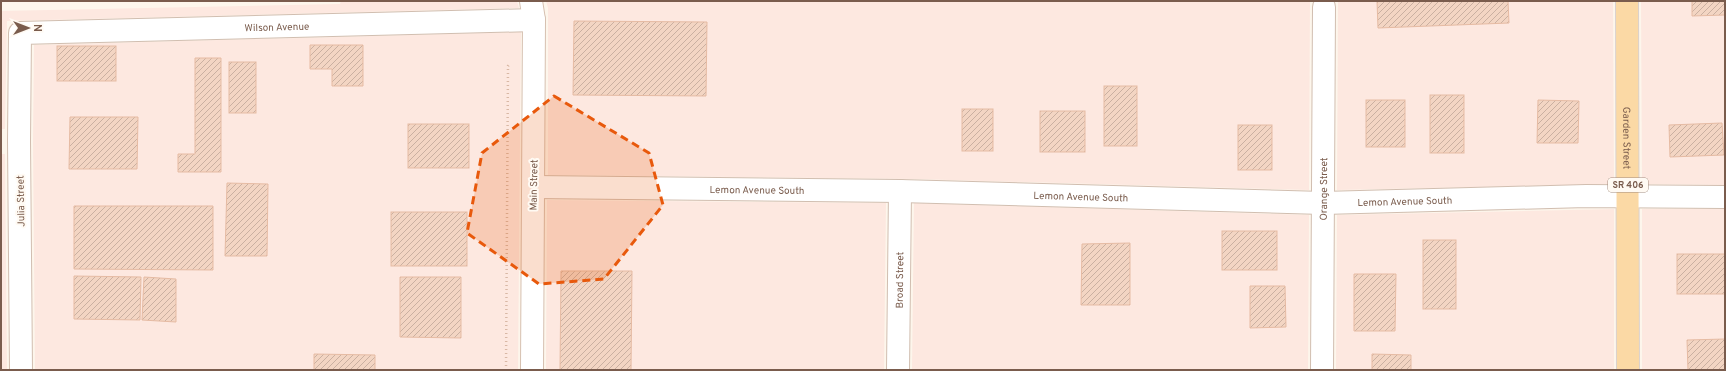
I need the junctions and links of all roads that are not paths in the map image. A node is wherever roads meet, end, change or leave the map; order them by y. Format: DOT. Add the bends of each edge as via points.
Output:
graph roads {
  1 [pos="1627,1"];
  2 [pos="1324,8"];
  3 [pos="533,10"];
  4 [pos="20,33"];
  5 [pos="10,141"];
  6 [pos="534,187"];
  7 [pos="900,191"];
  8 [pos="1628,197"];
  9 [pos="1725,197"];
  10 [pos="1323,203"];
  11 [pos="21,370"];
  12 [pos="532,370"];
  13 [pos="898,370"];
  14 [pos="1322,370"];
  15 [pos="1628,370"];
  1 -- 8 [label="main road, Garden Street / SR 406"];
  2 -- 10 [label="street, Orange Street"];
  3 -- 4 [label="street, Wilson Avenue"];
  3 -- 6 [label="street, Main Street"];
  4 -- 5 [label="street, Julia Street"];
  5 -- 11 [label="street, Julia Street"];
  6 -- 7 [label="street, Lemon Avenue South"];
  6 -- 12 [label="street, Main Street"];
  7 -- 10 [label="street, Lemon Avenue South"];
  7 -- 13 [label="street, Broad Street"];
  8 -- 9 [label="street, Lemon Avenue South"];
  8 -- 10 [label="street, Lemon Avenue South"];
  8 -- 15 [label="main road, Garden Street / SR 406"];
  10 -- 14 [label="street, Orange Street"];
}
